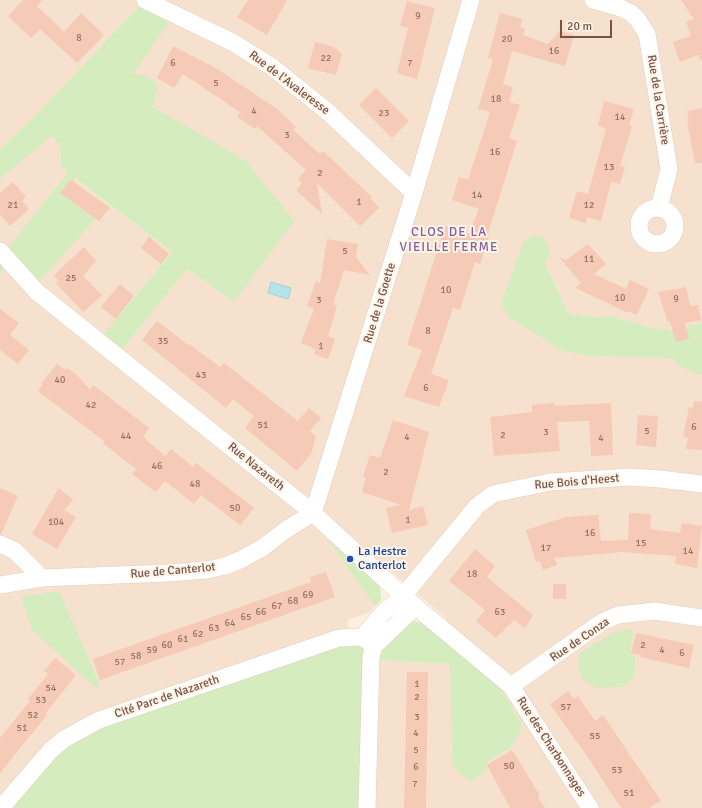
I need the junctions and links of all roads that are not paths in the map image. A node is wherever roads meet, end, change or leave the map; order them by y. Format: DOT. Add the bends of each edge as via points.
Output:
graph roads {
  1 [pos="145,0"];
  2 [pos="471,0"];
  3 [pos="593,0"];
  4 [pos="414,193"];
  5 [pos="660,208"];
  6 [pos="0,251"];
  7 [pos="702,484"];
  8 [pos="313,513"];
  9 [pos="0,544"];
  10 [pos="42,578"];
  11 [pos="0,585"];
  12 [pos="409,601"];
  13 [pos="702,618"];
  14 [pos="368,642"];
  15 [pos="511,686"];
  16 [pos="1,808"];
  17 [pos="367,808"];
  18 [pos="590,808"];
  1 -- 4 [label="street, Rue de l'Avaleresse" via="234,43 272,67 328,112"];
  2 -- 4 [label="street, Rue de la Goette"];
  3 -- 5 [label="street, Rue de la Carrière" via="631,13 647,34 669,169"];
  4 -- 8 [label="street, Rue de la Goette"];
  6 -- 8 [label="street, Rue Nazareth" via="37,292"];
  7 -- 12 [label="street, Rue Bois d'Heest" via="630,477 550,482 493,494 477,506"];
  8 -- 10 [label="street, Rue de Canterlot" via="286,529 262,548 225,566 168,573"];
  8 -- 12 [label="street, Rue Nazareth"];
  9 -- 10 [label="street" via="15,551"];
  10 -- 11 [label="street, Rue de Canterlot"];
  12 -- 14 [label="street" via="383,613"];
  12 -- 15 [label="street, Rue Nazareth"];
  13 -- 15 [label="street, Rue de Conza" via="655,611 618,616 602,622"];
  14 -- 16 [label="street, Cité Parc de Nazareth" via="339,638 88,725 64,738 50,751"];
  14 -- 17 [label="street" via="371,657"];
  15 -- 18 [label="street, Rue des Charbonnages"];
}
